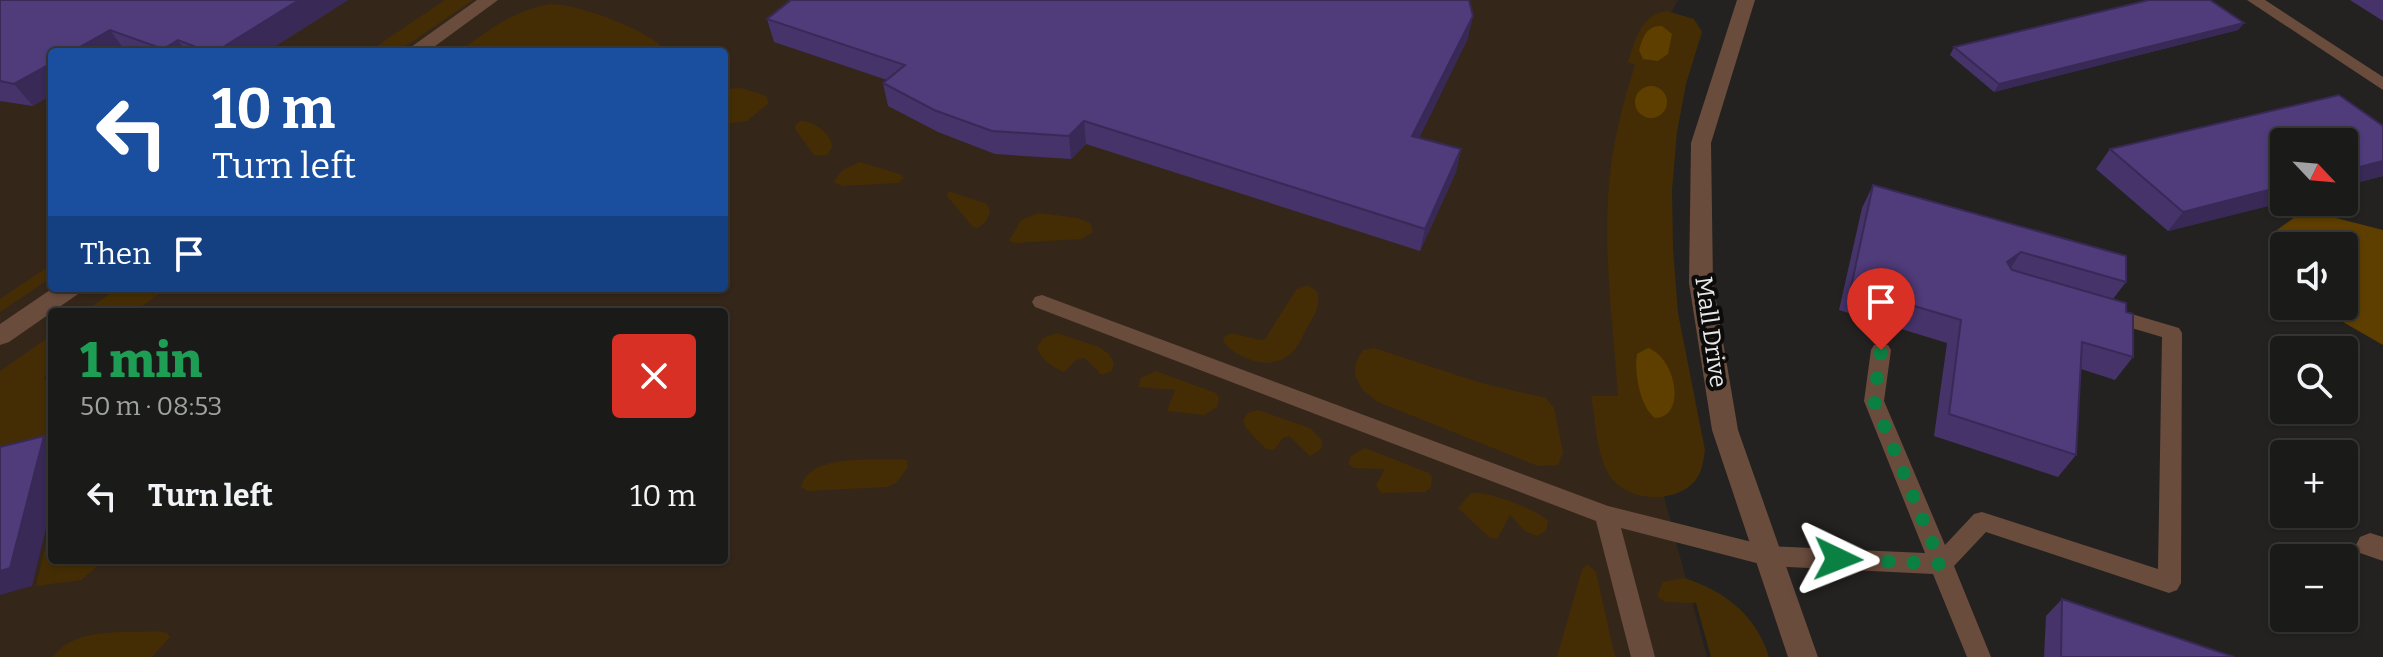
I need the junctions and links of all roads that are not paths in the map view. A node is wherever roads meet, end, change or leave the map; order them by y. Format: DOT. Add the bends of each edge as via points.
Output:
graph roads {
  1 [pos="489,0"];
  2 [pos="1746,0"];
  3 [pos="2255,0"];
  4 [pos="420,48"];
  5 [pos="2383,85"];
  6 [pos="64,292"];
  7 [pos="1042,302"];
  8 [pos="2081,307"];
  9 [pos="0,336"];
  10 [pos="1881,350"];
  11 [pos="1606,515"];
  12 [pos="1768,556"];
  13 [pos="1941,564"];
  14 [pos="1643,657"];
  15 [pos="1803,657"];
  16 [pos="1979,657"];
  1 -- 4 [label="street"];
  2 -- 12 [label="street, Mall Drive" via="1701,143 1701,283 1725,430"];
  3 -- 5 [label="lane"];
  6 -- 9 [label="street"];
  7 -- 11 [label="lane"];
  8 -- 13 [label="lane" via="2172,333 2169,583 1982,521"];
  10 -- 13 [label="lane" via="1874,401"];
  11 -- 12 [label="lane"];
  11 -- 14 [label="lane"];
  12 -- 13 [label="lane"];
  12 -- 15 [label="street, Mall Drive"];
  13 -- 16 [label="lane"];
}
